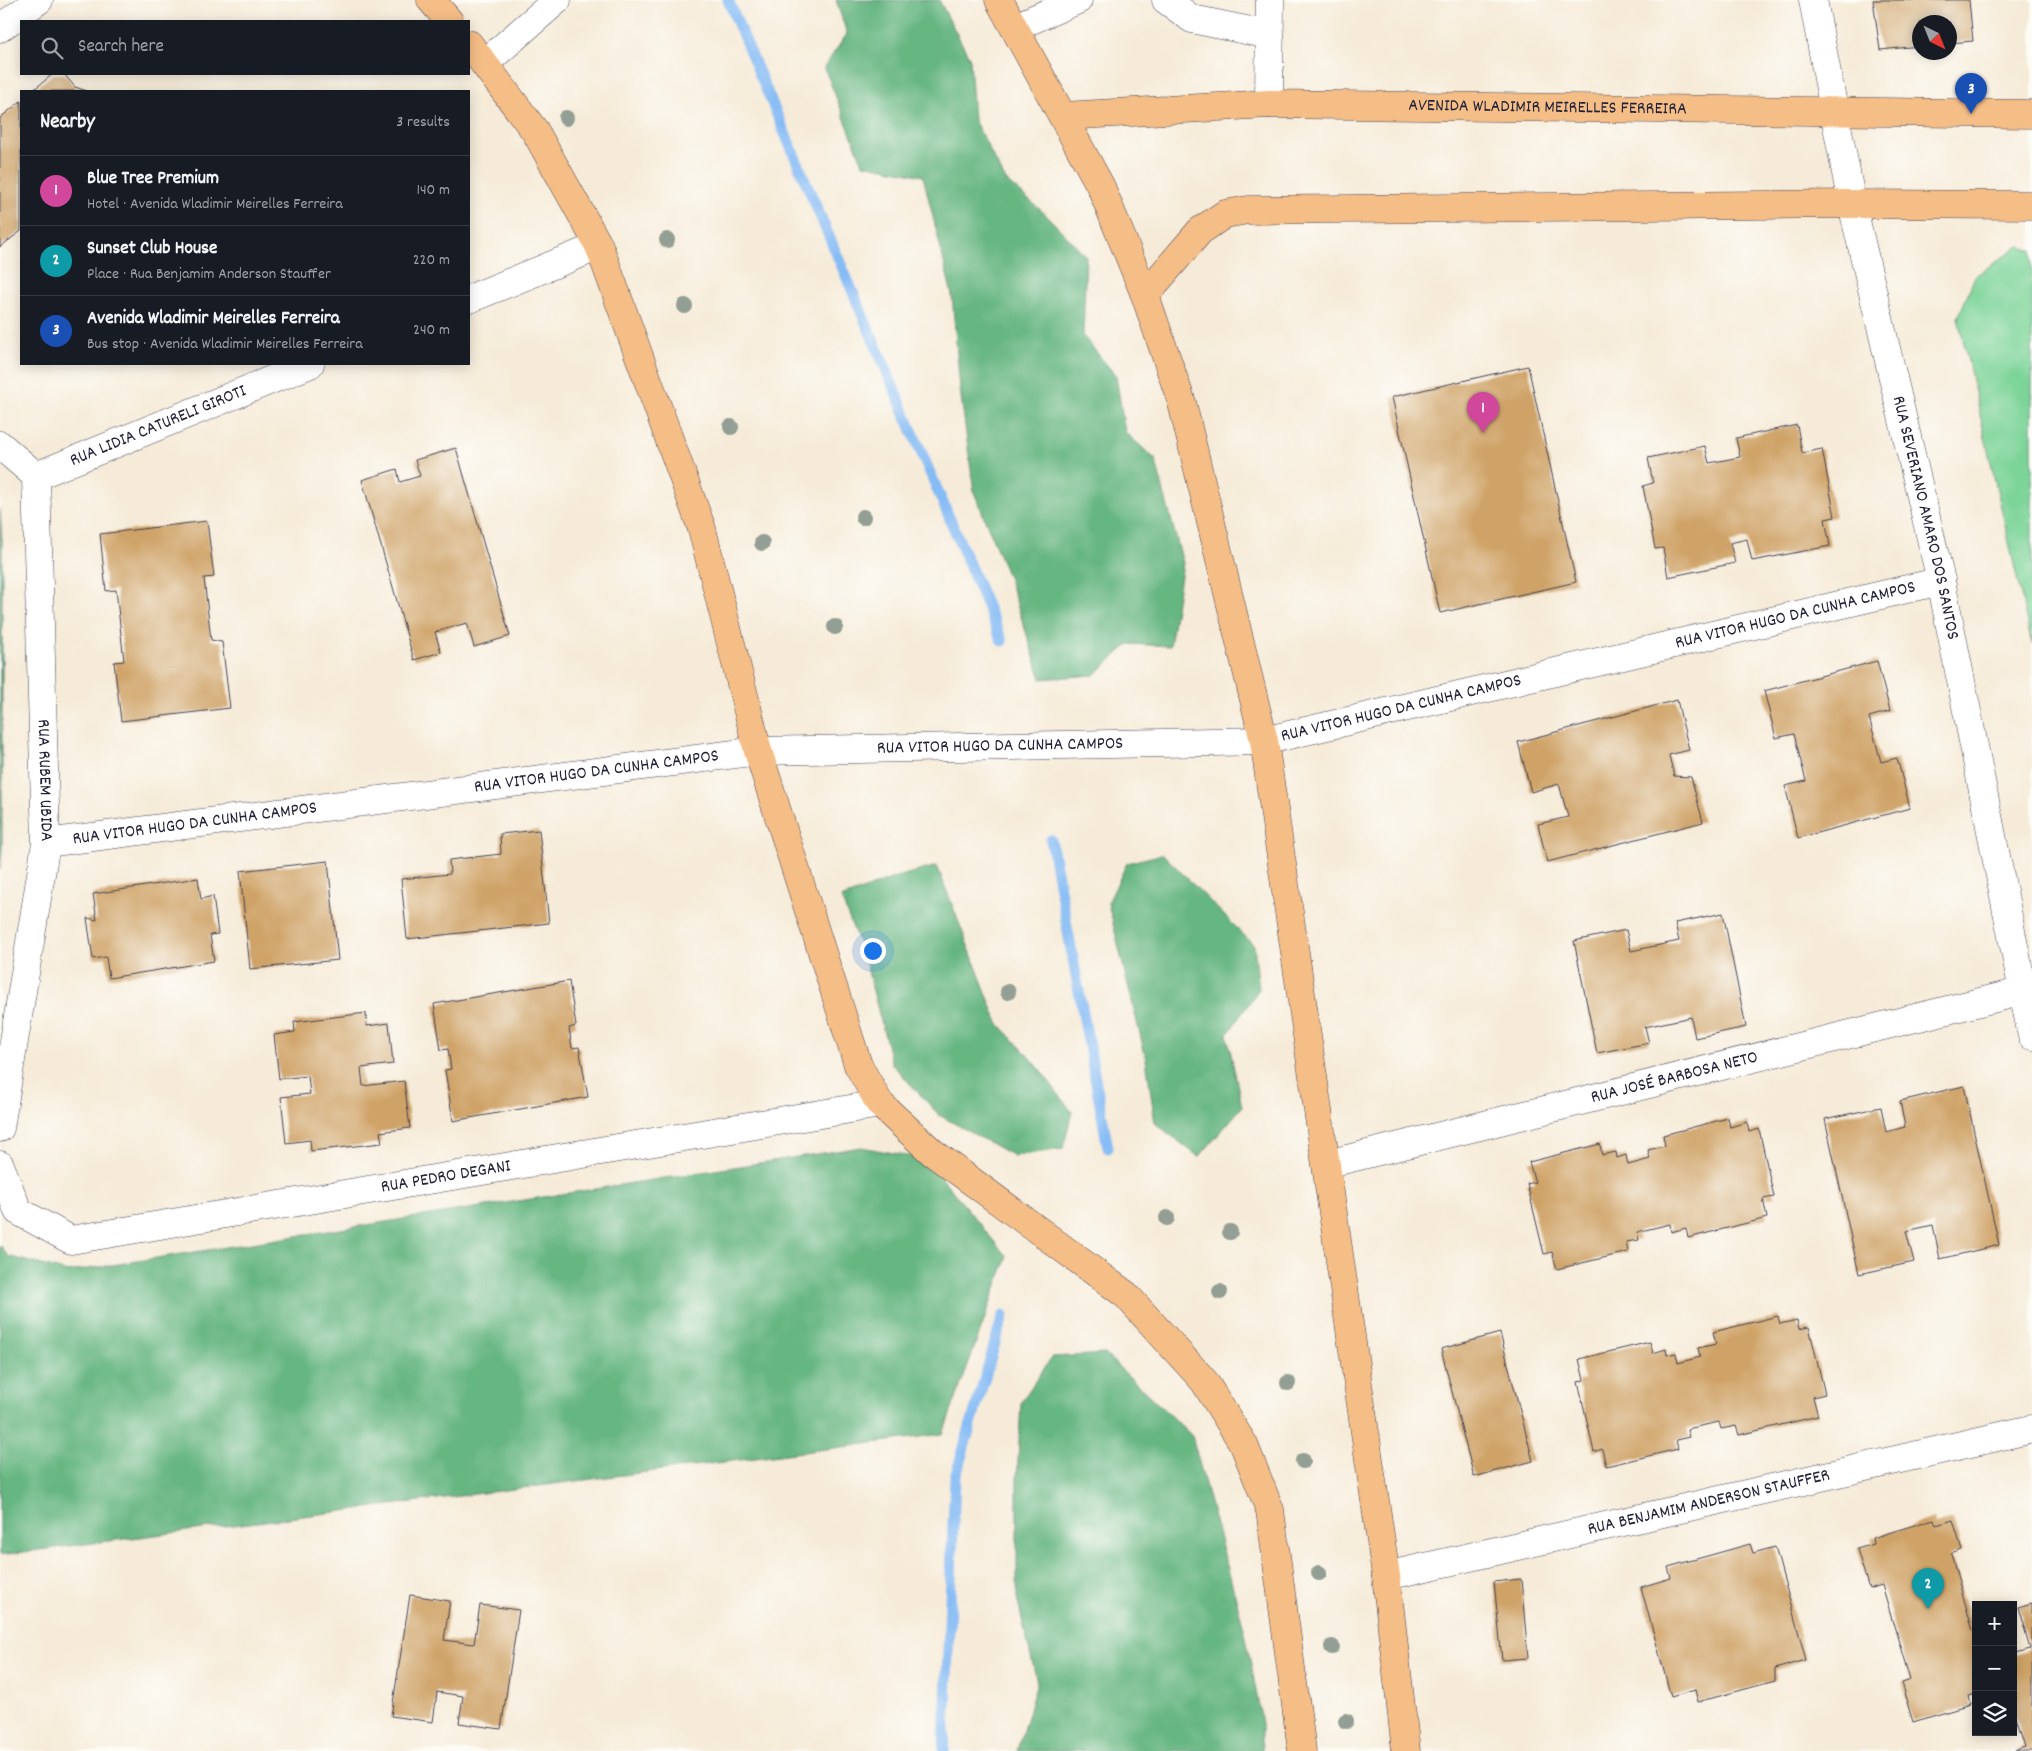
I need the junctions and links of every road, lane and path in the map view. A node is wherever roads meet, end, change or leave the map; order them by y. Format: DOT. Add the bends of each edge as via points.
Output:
graph roads {
  1 [pos="38,0"];
  2 [pos="431,0"];
  3 [pos="557,0"];
  4 [pos="999,0"];
  5 [pos="1078,0"];
  6 [pos="1166,0"];
  7 [pos="1270,0"];
  8 [pos="1813,0"];
  9 [pos="448,20"];
  10 [pos="1015,27"];
  11 [pos="0,28"];
  12 [pos="1270,35"];
  13 [pos="477,54"];
  14 [pos="1269,104"];
  15 [pos="1836,112"];
  16 [pos="2032,114"];
  17 [pos="1064,116"];
  18 [pos="1852,204"];
  19 [pos="2032,205"];
  20 [pos="599,246"];
  21 [pos="1145,295"];
  22 [pos="470,299"];
  23 [pos="308,365"];
  24 [pos="0,445"];
  25 [pos="36,476"];
  26 [pos="1941,581"];
  27 [pos="1264,741"];
  28 [pos="758,751"];
  29 [pos="46,843"];
  30 [pos="2027,990"];
  31 [pos="2032,1036"];
  32 [pos="880,1104"];
  33 [pos="0,1128"];
  34 [pos="1327,1164"];
  35 [pos="0,1166"];
  36 [pos="2032,1429"];
  37 [pos="1386,1576"];
  38 [pos="1302,1751"];
  39 [pos="1406,1751"];
  1 -- 11 [label="street"];
  2 -- 9 [label="main road"];
  3 -- 13 [label="street"];
  4 -- 10 [label="main road"];
  5 -- 10 [label="street"];
  6 -- 12 [label="street" via="1192,19"];
  7 -- 12 [label="street"];
  8 -- 15 [label="street, RUA SEVERIANO AMARO DOS SANTOS"];
  10 -- 17 [label="main road"];
  12 -- 14 [label="street"];
  13 -- 20 [label="main road" via="535,131"];
  14 -- 15 [label="main road, AVENIDA WLADIMIR MEIRELLES FERREIRA"];
  14 -- 17 [label="main road, AVENIDA WLADIMIR MEIRELLES FERREIRA"];
  15 -- 16 [label="main road, AVENIDA WLADIMIR MEIRELLES FERREIRA"];
  15 -- 18 [label="street, RUA SEVERIANO AMARO DOS SANTOS"];
  17 -- 21 [label="main road" via="1101,187"];
  18 -- 19 [label="main road"];
  18 -- 21 [label="main road" via="1248,210 1225,214 1200,231"];
  18 -- 26 [label="street, RUA SEVERIANO AMARO DOS SANTOS"];
  20 -- 22 [label="street"];
  20 -- 28 [label="main road" via="702,530"];
  21 -- 27 [label="main road" via="1182,402"];
  23 -- 25 [label="street, RUA LIDIA CATURELI GIROTI"];
  24 -- 25 [label="street"];
  25 -- 29 [label="street, RUA RUBEM UBIDA"];
  26 -- 27 [label="street, RUA VITOR HUGO DA CUNHA CAMPOS"];
  26 -- 30 [label="street, RUA SEVERIANO AMARO DOS SANTOS"];
  27 -- 28 [label="street, RUA VITOR HUGO DA CUNHA CAMPOS"];
  27 -- 34 [label="main road"];
  28 -- 29 [label="street, RUA VITOR HUGO DA CUNHA CAMPOS"];
  28 -- 32 [label="main road" via="858,1066"];
  29 -- 33 [label="street, RUA RUBEM UBIDA"];
  30 -- 31 [label="street, RUA SEVERIANO AMARO DOS SANTOS"];
  30 -- 34 [label="street, RUA JOSÉ BARBOSA NETO"];
  32 -- 35 [label="street, RUA PEDRO DEGANI" via="71,1240 18,1211"];
  32 -- 38 [label="main road" via="932,1152 1126,1295 1204,1381 1244,1445 1270,1510"];
  34 -- 37 [label="main road"];
  36 -- 37 [label="street, RUA BENJAMIM ANDERSON STAUFFER"];
  37 -- 39 [label="main road"];
}
